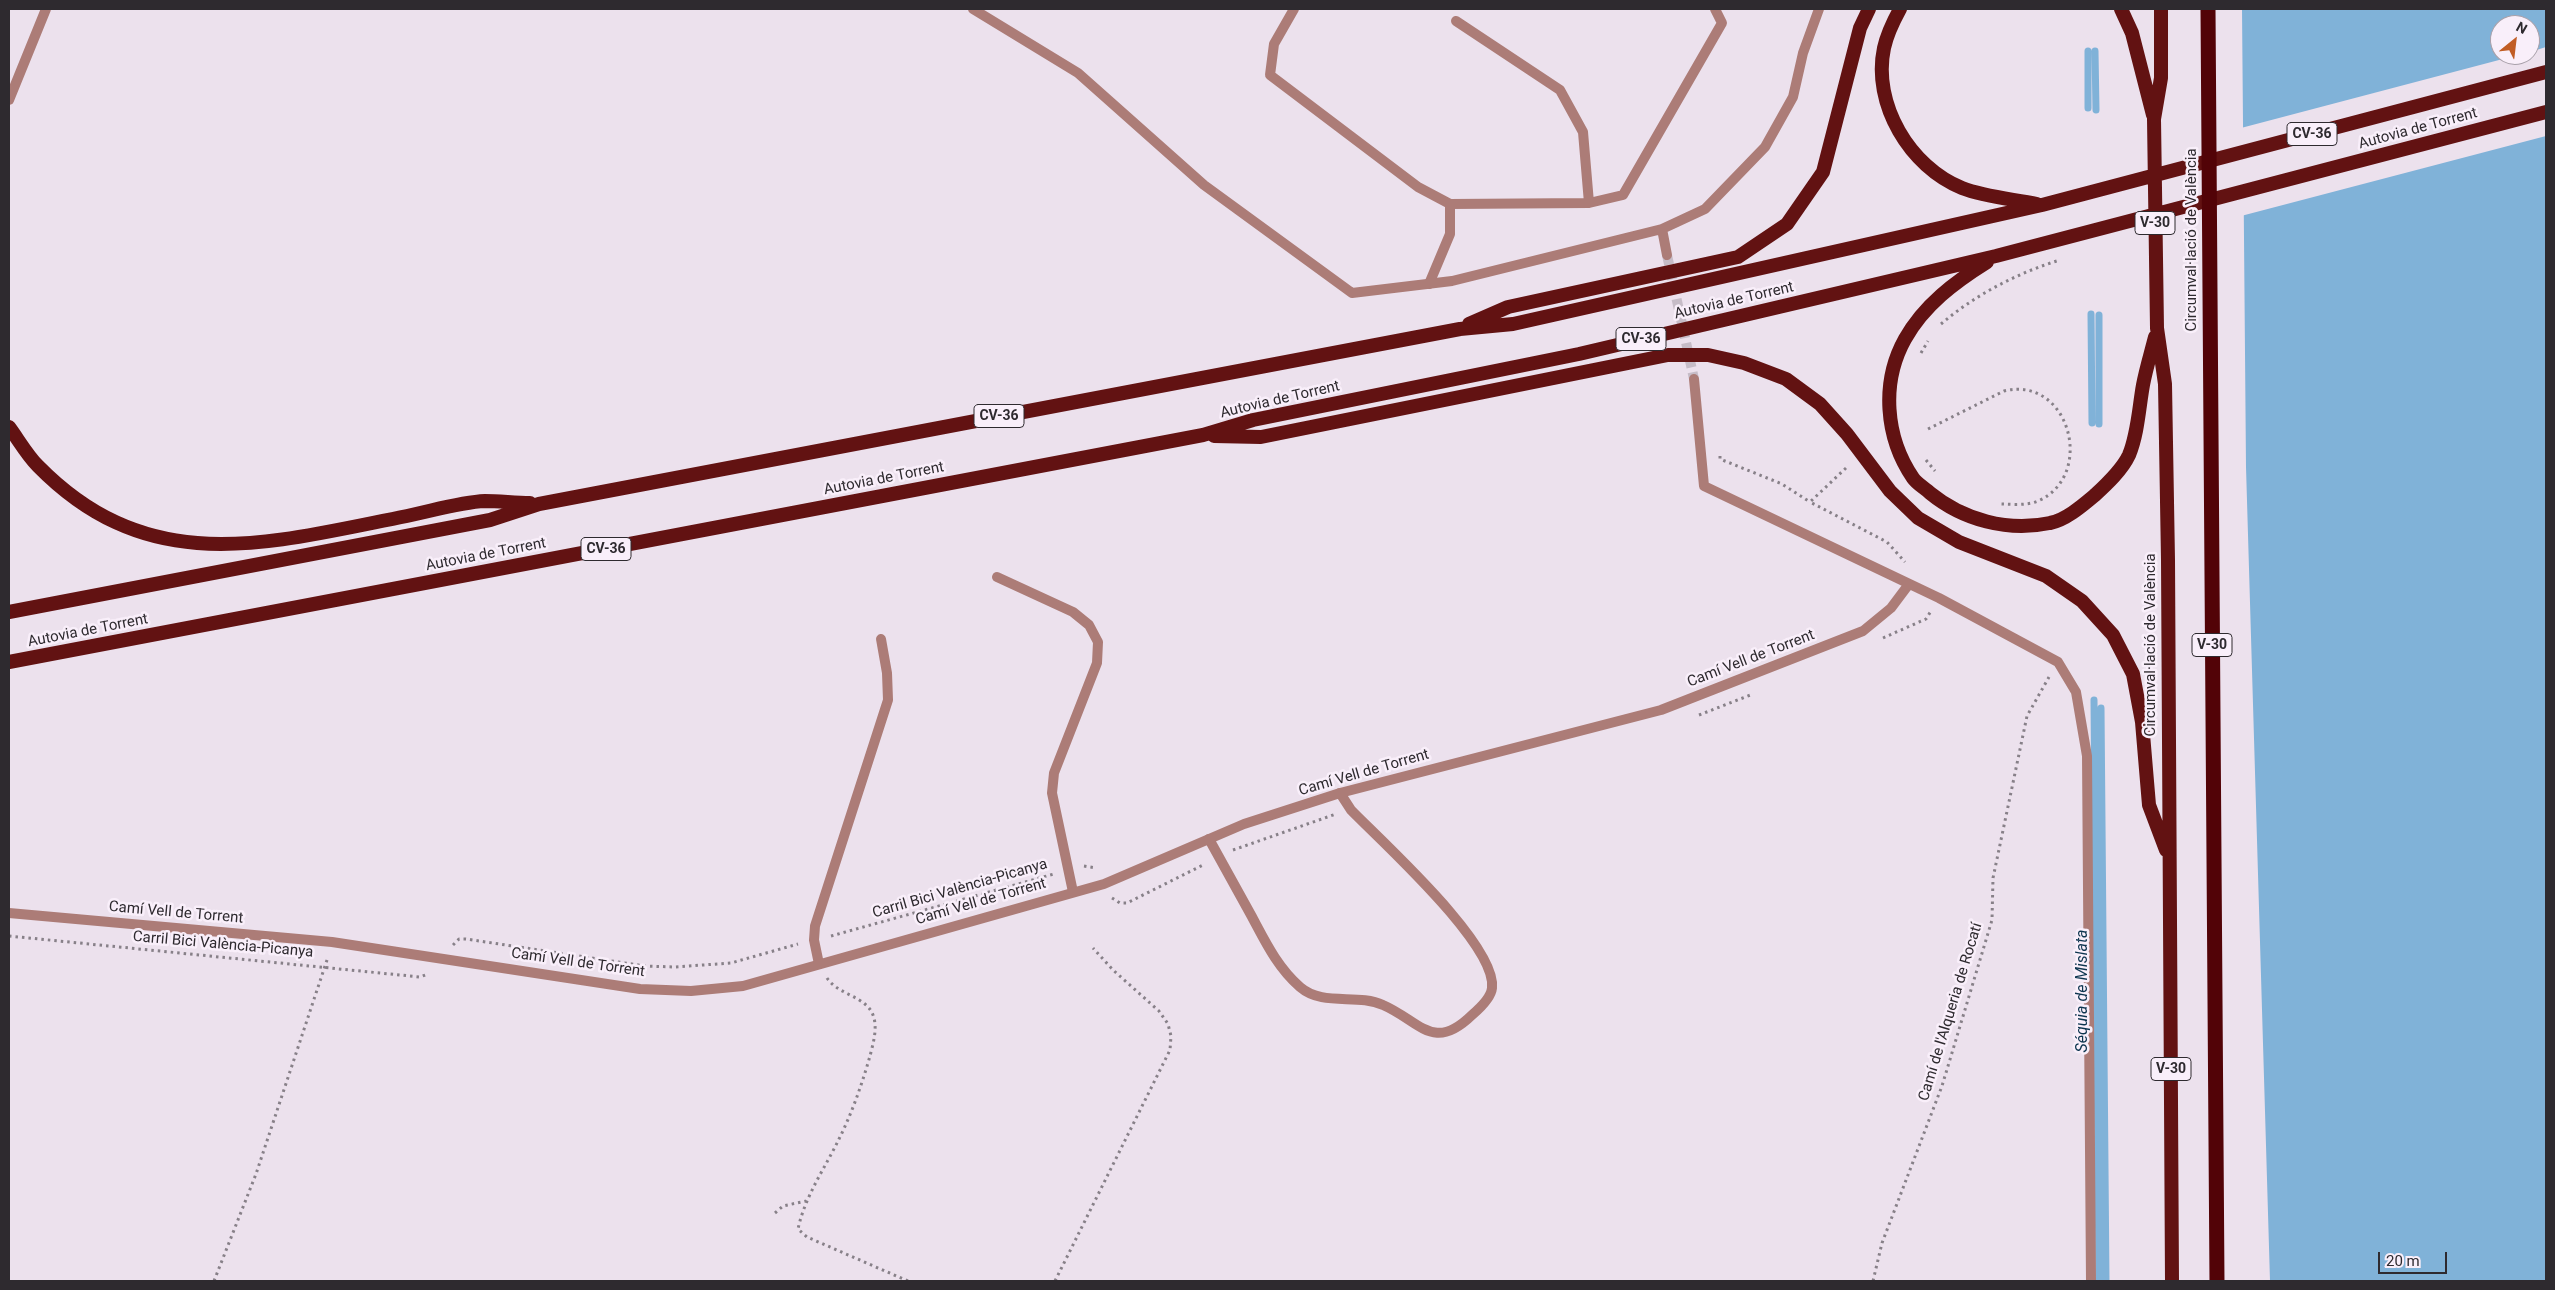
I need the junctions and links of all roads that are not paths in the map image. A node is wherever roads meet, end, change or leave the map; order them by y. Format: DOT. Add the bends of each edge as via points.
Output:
graph roads {
  1 [pos="46,9"];
  2 [pos="973,9"];
  3 [pos="1294,9"];
  4 [pos="1715,9"];
  5 [pos="1819,9"];
  6 [pos="1869,9"];
  7 [pos="1900,9"];
  8 [pos="2121,9"];
  9 [pos="2160,9"];
  10 [pos="2208,9"];
  11 [pos="1456,21"];
  12 [pos="2546,72"];
  13 [pos="9,100"];
  14 [pos="2546,112"];
  15 [pos="2154,119"];
  16 [pos="1589,203"];
  17 [pos="1450,204"];
  18 [pos="2042,205"];
  19 [pos="1662,229"];
  20 [pos="1667,255"];
  21 [pos="1996,256"];
  22 [pos="1429,284"];
  23 [pos="2157,328"];
  24 [pos="1460,329"];
  25 [pos="1694,379"];
  26 [pos="9,427"];
  27 [pos="1204,435"];
  28 [pos="539,504"];
  29 [pos="997,577"];
  30 [pos="1909,584"];
  31 [pos="9,612"];
  32 [pos="881,639"];
  33 [pos="9,662"];
  34 [pos="1340,793"];
  35 [pos="1209,839"];
  36 [pos="2169,856"];
  37 [pos="1073,892"];
  38 [pos="9,913"];
  39 [pos="819,964"];
  40 [pos="2091,1281"];
  41 [pos="2172,1281"];
  42 [pos="2217,1281"];
  1 -- 13 [label="street"];
  2 -- 22 [label="street" via="1078,73 1204,185 1352,293"];
  3 -- 17 [label="street" via="1274,44 1270,75 1418,187"];
  4 -- 16 [label="street" via="1722,23 1623,196"];
  5 -- 19 [label="street" via="1803,53 1793,96 1765,148 1705,209"];
  6 -- 24 [label="highway" via="1860,28 1823,172 1787,224 1738,257 1508,306"];
  7 -- 18 [label="highway" via="1884,48 1883,84 1891,114 1907,147 1934,171 1962,188"];
  8 -- 15 [label="highway" via="2132,33"];
  9 -- 15 [label="highway, Circumval·lació de València / V-30" via="2161,78"];
  10 -- 42 [label="highway, Circumval·lació de València / V-30"];
  11 -- 16 [label="street" via="1560,90 1583,132"];
  12 -- 18 [label="highway, Autovia de Torrent / CV-36"];
  14 -- 21 [label="highway, Autovia de Torrent / CV-36"];
  15 -- 23 [label="highway, Circumval·lació de València / V-30"];
  16 -- 17 [label="street"];
  17 -- 22 [label="street" via="1450,234"];
  18 -- 24 [label="highway, Autovia de Torrent / CV-36" via="1513,324"];
  19 -- 20 [label="street"];
  19 -- 22 [label="street"];
  21 -- 23 [label="highway" via="1953,284 1928,308 1905,338 1894,363 1889,388 1892,428 1899,454 1914,480 1965,515 1994,524 2024,526 2052,523 2082,506 2108,482 2128,455"];
  21 -- 27 [label="highway, Autovia de Torrent / CV-36" via="1579,354 1253,420"];
  23 -- 36 [label="highway, Circumval·lació de València / V-30" via="2165,384"];
  24 -- 28 [label="highway, Autovia de Torrent / CV-36"];
  25 -- 30 [label="street" via="1704,486"];
  26 -- 28 [label="highway" via="37,466 77,501 114,522 157,538 176,541 204,545 253,544 484,501"];
  27 -- 33 [label="highway, Autovia de Torrent / CV-36"];
  27 -- 36 [label="highway" via="1261,437 1668,355 1708,355 1744,363 1786,379 1820,404 1890,491 1918,518 1959,542 2046,576 2082,601 2113,635 2133,674 2142,722 2149,805"];
  28 -- 31 [label="highway, Autovia de Torrent / CV-36" via="490,520"];
  29 -- 37 [label="street" via="1073,612 1089,624 1098,642 1096,663 1054,773 1052,793"];
  30 -- 34 [label="street, Camí Vell de Torrent" via="1891,608 1863,631 1661,710"];
  30 -- 40 [label="street" via="2058,662 2076,692 2087,756"];
  32 -- 39 [label="street" via="888,700 814,926"];
  34 -- 35 [label="street, Camí Vell de Torrent" via="1244,824"];
  34 -- 35 [label="street" via="1351,810 1465,928 1490,968 1492,989 1482,1006 1448,1033 1428,1032 1383,1004 1363,999 1327,999 1302,988 1278,964"];
  35 -- 37 [label="street, Camí Vell de Torrent" via="1104,884"];
  36 -- 41 [label="highway, Circumval·lació de València / V-30"];
  37 -- 39 [label="street, Camí Vell de Torrent"];
  38 -- 39 [label="street, Camí Vell de Torrent" via="332,942 640,988 691,991 743,986"];
}
